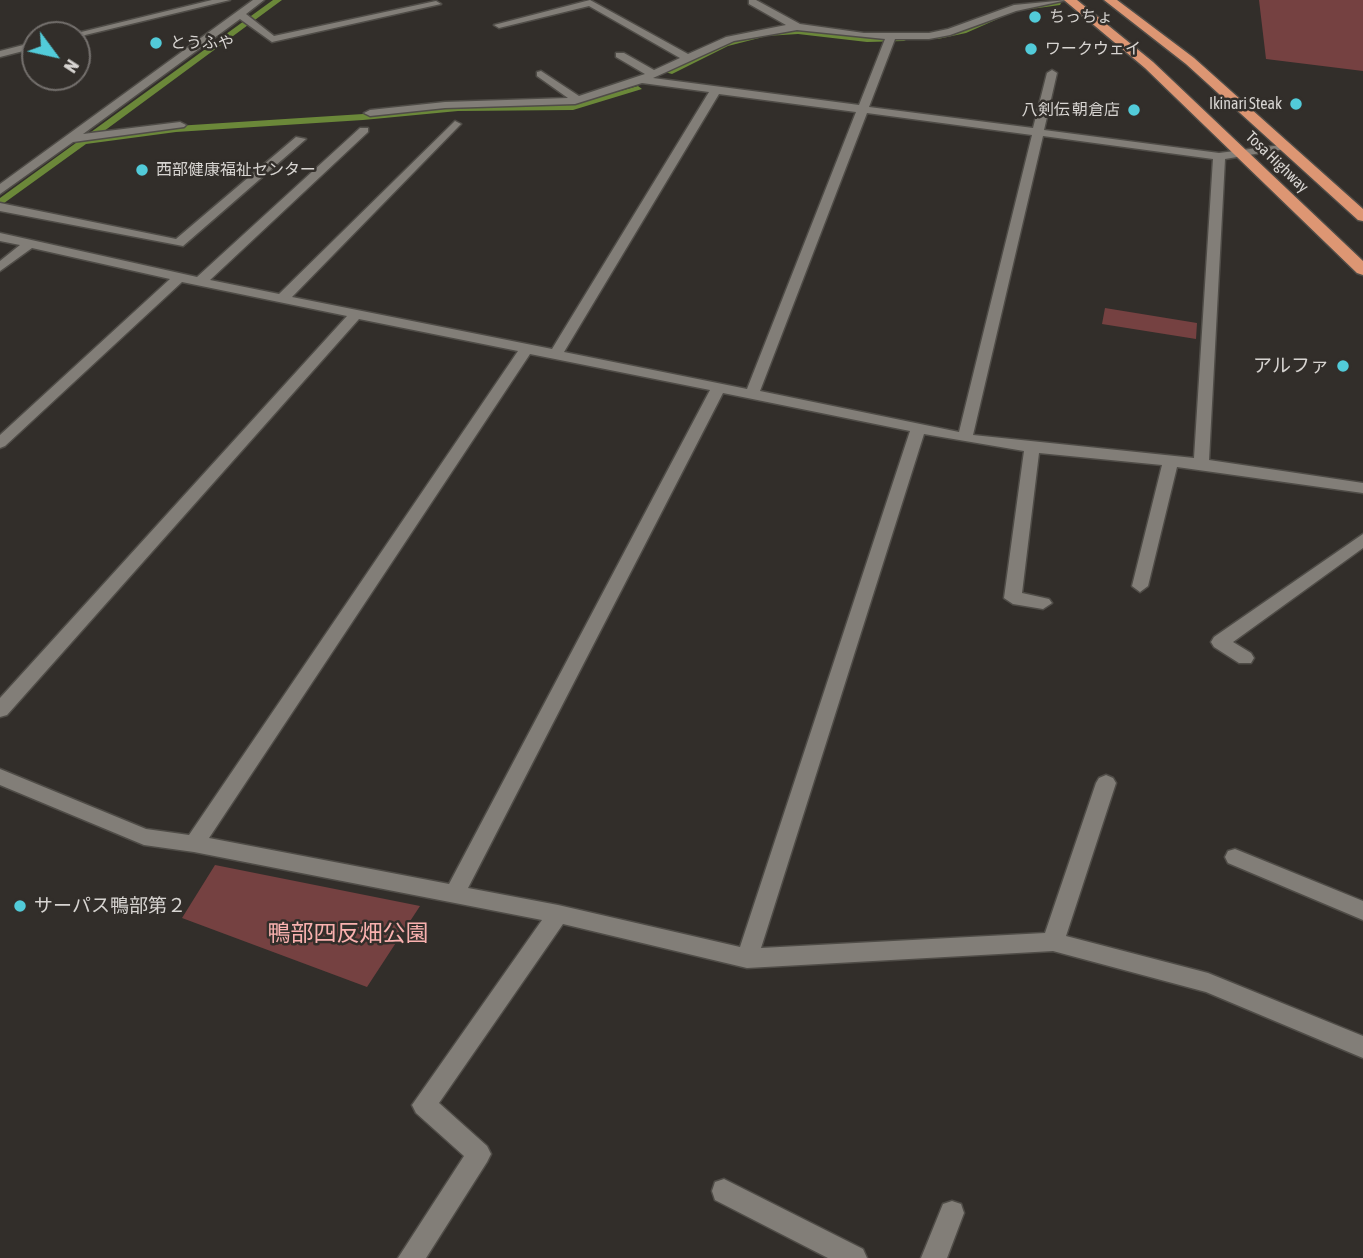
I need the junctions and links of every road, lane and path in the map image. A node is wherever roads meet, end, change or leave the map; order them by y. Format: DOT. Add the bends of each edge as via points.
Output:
graph roads {
  1 [pos="225,0"];
  2 [pos="259,0"];
  3 [pos="603,0"];
  4 [pos="1062,0"];
  5 [pos="1070,0"];
  6 [pos="1110,0"];
  7 [pos="752,2"];
  8 [pos="590,3"];
  9 [pos="436,4"];
  10 [pos="240,14"];
  11 [pos="499,25"];
  12 [pos="797,27"];
  13 [pos="91,31"];
  14 [pos="889,39"];
  15 [pos="21,49"];
  16 [pos="0,54"];
  17 [pos="620,55"];
  18 [pos="685,57"];
  19 [pos="1052,73"];
  20 [pos="541,74"];
  21 [pos="653,74"];
  22 [pos="641,80"];
  23 [pos="716,90"];
  24 [pos="578,100"];
  25 [pos="861,109"];
  26 [pos="370,113"];
  27 [pos="455,124"];
  28 [pos="180,125"];
  29 [pos="363,130"];
  30 [pos="1038,132"];
  31 [pos="70,139"];
  32 [pos="300,139"];
  33 [pos="1285,146"];
  34 [pos="1242,152"];
  35 [pos="1219,156"];
  36 [pos="0,190"];
  37 [pos="0,207"];
  38 [pos="1363,217"];
  39 [pos="0,237"];
  40 [pos="31,243"];
  41 [pos="0,267"];
  42 [pos="1363,270"];
  43 [pos="180,277"];
  44 [pos="200,282"];
  45 [pos="283,298"];
  46 [pos="357,313"];
  47 [pos="527,348"];
  48 [pos="556,355"];
  49 [pos="718,389"];
  50 [pos="751,396"];
  51 [pos="918,429"];
  52 [pos="965,438"];
  53 [pos="0,443"];
  54 [pos="1032,448"];
  55 [pos="1171,461"];
  56 [pos="1201,464"];
  57 [pos="1363,488"];
  58 [pos="1363,540"];
  59 [pos="1140,586"];
  60 [pos="1042,603"];
  61 [pos="1245,658"];
  62 [pos="0,710"];
  63 [pos="0,777"];
  64 [pos="1106,783"];
  65 [pos="194,844"];
  66 [pos="1234,857"];
  67 [pos="454,894"];
  68 [pos="1363,911"];
  69 [pos="558,914"];
  70 [pos="1053,942"];
  71 [pos="747,958"];
  72 [pos="1363,1047"];
  73 [pos="724,1191"];
  74 [pos="952,1213"];
  75 [pos="411,1258"];
  76 [pos="853,1258"];
  77 [pos="933,1258"];
  1 -- 13 [label="street"];
  2 -- 10 [label="street"];
  3 -- 8 [label="street"];
  4 -- 14 [label="street" via="1014,8 950,32"];
  5 -- 34 [label="highway, Tosa Highway" via="1149,65"];
  6 -- 33 [label="highway, Tosa Highway" via="1190,61"];
  7 -- 12 [label="street"];
  8 -- 11 [label="street"];
  8 -- 18 [label="street"];
  9 -- 10 [label="street" via="272,39"];
  10 -- 31 [label="street"];
  12 -- 14 [label="street"];
  12 -- 18 [label="street" via="730,39"];
  14 -- 25 [label="street"];
  15 -- 16 [label="street"];
  17 -- 21 [label="street"];
  18 -- 21 [label="street"];
  19 -- 30 [label="street"];
  20 -- 24 [label="street"];
  21 -- 22 [label="street"];
  22 -- 23 [label="street"];
  22 -- 24 [label="street"];
  23 -- 25 [label="street"];
  23 -- 48 [label="street"];
  24 -- 26 [label="street"];
  25 -- 30 [label="street"];
  25 -- 50 [label="street"];
  27 -- 45 [label="street"];
  28 -- 31 [label="street"];
  29 -- 44 [label="street"];
  30 -- 35 [label="street"];
  30 -- 52 [label="street"];
  31 -- 36 [label="street"];
  32 -- 37 [label="street" via="179,243"];
  33 -- 34 [label="street"];
  33 -- 38 [label="highway, Tosa Highway"];
  34 -- 35 [label="street"];
  34 -- 42 [label="highway, Tosa Highway"];
  35 -- 56 [label="street"];
  39 -- 40 [label="street"];
  40 -- 41 [label="street"];
  40 -- 43 [label="street"];
  43 -- 44 [label="street"];
  43 -- 53 [label="street"];
  44 -- 45 [label="street"];
  45 -- 46 [label="street"];
  46 -- 47 [label="street"];
  46 -- 62 [label="street"];
  47 -- 48 [label="street"];
  47 -- 65 [label="street"];
  48 -- 49 [label="street"];
  49 -- 50 [label="street"];
  49 -- 67 [label="street"];
  50 -- 51 [label="street"];
  51 -- 52 [label="street"];
  51 -- 71 [label="street"];
  52 -- 54 [label="street"];
  54 -- 55 [label="street"];
  54 -- 60 [label="street" via="1013,598"];
  55 -- 56 [label="street"];
  55 -- 59 [label="street"];
  56 -- 57 [label="street"];
  58 -- 61 [label="street" via="1220,642"];
  63 -- 65 [label="street" via="144,837"];
  64 -- 70 [label="street"];
  65 -- 67 [label="street"];
  66 -- 68 [label="street"];
  67 -- 69 [label="street"];
  69 -- 71 [label="street"];
  69 -- 75 [label="street" via="424,1105 479,1154"];
  70 -- 71 [label="street"];
  70 -- 72 [label="street" via="1208,983"];
  73 -- 76 [label="street"];
  74 -- 77 [label="street"];
}
